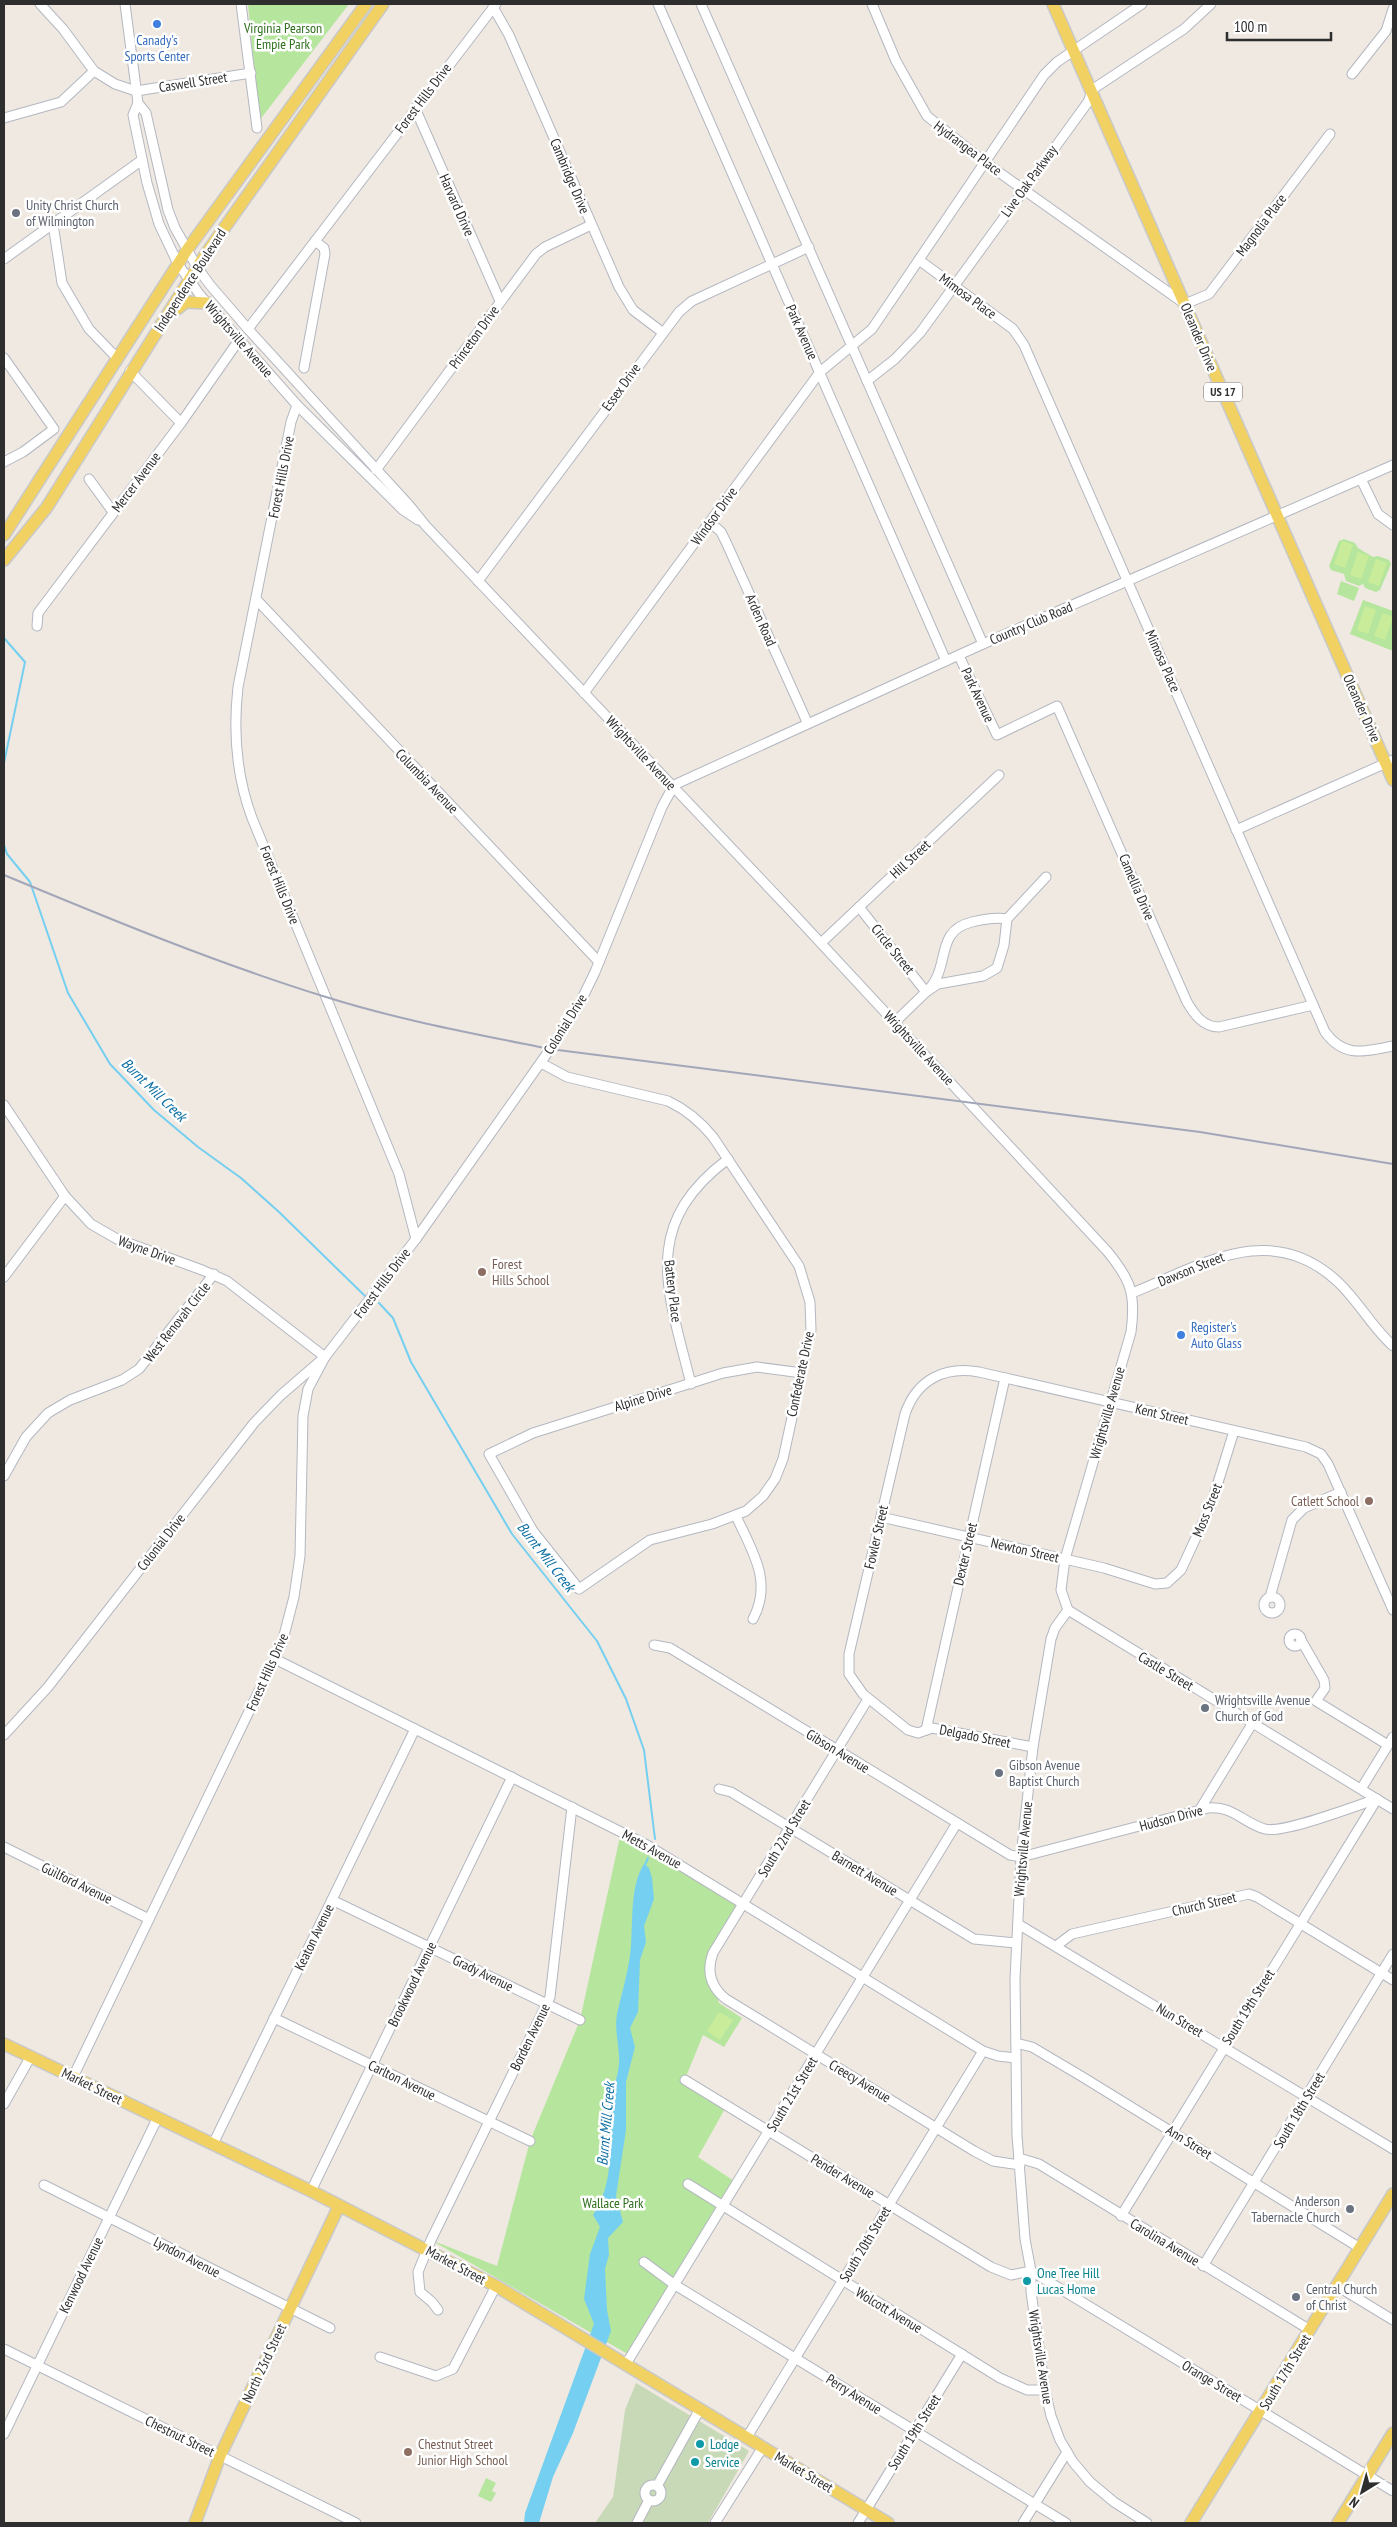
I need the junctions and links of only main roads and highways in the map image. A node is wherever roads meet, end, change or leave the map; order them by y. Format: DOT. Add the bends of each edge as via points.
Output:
graph roads {
  1 [pos="366,4"];
  2 [pos="383,4"];
  3 [pos="1053,4"];
  4 [pos="208,303"];
  5 [pos="163,322"];
  6 [pos="4,535"];
  7 [pos="4,560"];
  8 [pos="1390,761"];
  9 [pos="1393,780"];
  10 [pos="4,2044"];
  11 [pos="1393,2194"];
  12 [pos="339,2206"];
  13 [pos="1393,2432"];
  14 [pos="194,2523"];
  15 [pos="888,2523"];
  16 [pos="1191,2523"];
  17 [pos="1338,2523"];
  1 -- 6 [label="main road, Independence Boulevard" via="187,250"];
  2 -- 5 [label="main road, Independence Boulevard" via="197,267"];
  3 -- 8 [label="main road, Oleander Drive / US 17" via="1277,517"];
  4 -- 5 [label="main road" via="186,302"];
  5 -- 7 [label="main road, Independence Boulevard" via="47,507"];
  8 -- 9 [label="main road, Oleander Drive / US 17"];
  10 -- 12 [label="main road, Market Street"];
  11 -- 16 [label="main road, South 17th Street"];
  12 -- 14 [label="main road, North 23rd Street" via="220,2456"];
  12 -- 15 [label="main road, Market Street" via="496,2286"];
  13 -- 17 [label="main road"];
}
